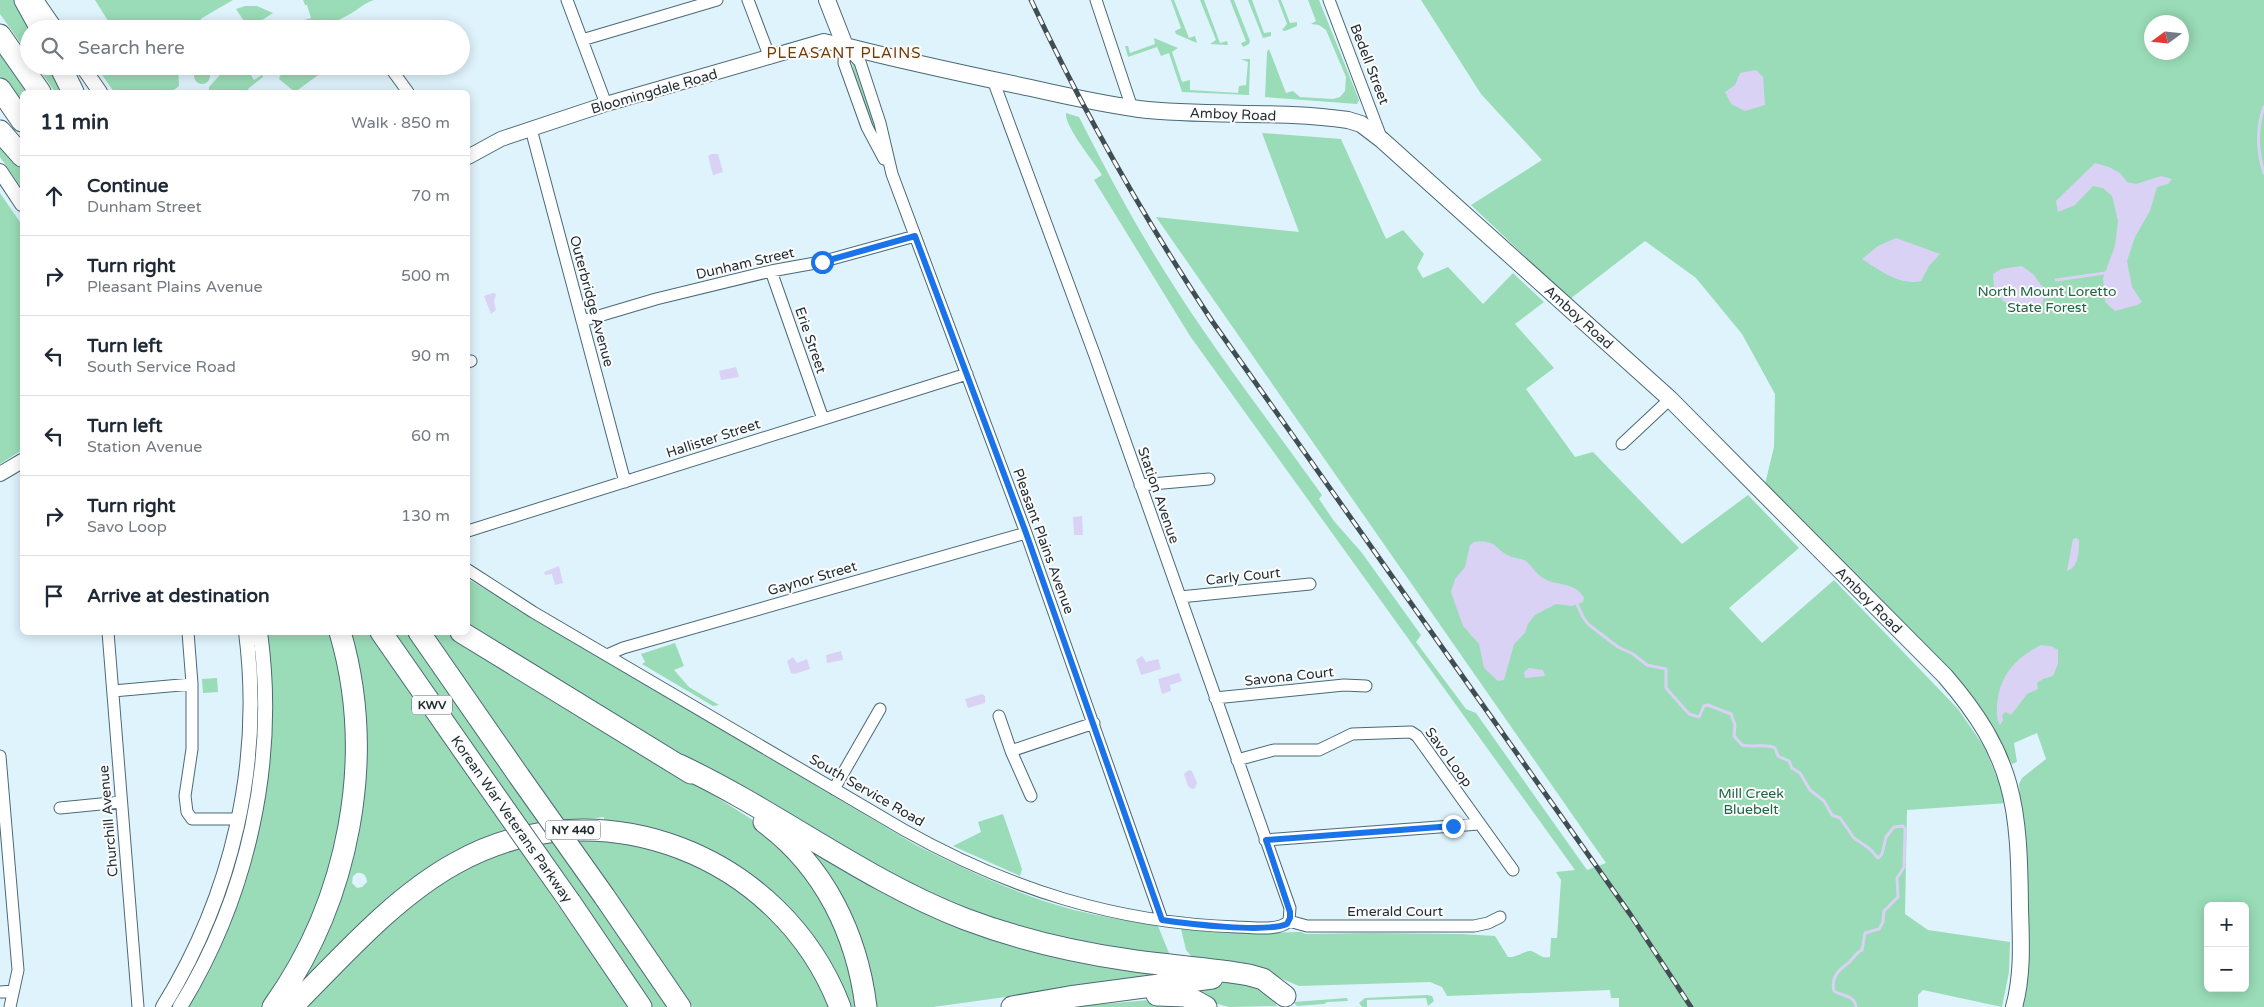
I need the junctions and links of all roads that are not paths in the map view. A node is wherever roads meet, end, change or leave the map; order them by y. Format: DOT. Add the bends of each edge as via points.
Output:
graph roads {
  1 [pos="25,0"];
  2 [pos="36,0"];
  3 [pos="567,0"];
  4 [pos="717,0"];
  5 [pos="748,0"];
  6 [pos="827,0"];
  7 [pos="1096,0"];
  8 [pos="1329,0"];
  9 [pos="36,20"];
  10 [pos="50,20"];
  11 [pos="0,35"];
  12 [pos="582,40"];
  13 [pos="845,46"];
  14 [pos="770,58"];
  15 [pos="20,64"];
  16 [pos="28,75"];
  17 [pos="65,75"];
  18 [pos="88,75"];
  19 [pos="396,75"];
  20 [pos="993,80"];
  21 [pos="0,88"];
  22 [pos="39,90"];
  23 [pos="73,90"];
  24 [pos="99,90"];
  25 [pos="407,90"];
  26 [pos="606,104"];
  27 [pos="1132,108"];
  28 [pos="20,118"];
  29 [pos="531,129"];
  30 [pos="0,131"];
  31 [pos="1382,140"];
  32 [pos="20,154"];
  33 [pos="470,156"];
  34 [pos="0,171"];
  35 [pos="20,201"];
  36 [pos="915,236"];
  37 [pos="771,271"];
  38 [pos="582,321"];
  39 [pos="967,374"];
  40 [pos="1670,399"];
  41 [pos="823,419"];
  42 [pos="1622,444"];
  43 [pos="20,462"];
  44 [pos="0,474"];
  45 [pos="1209,479"];
  46 [pos="625,482"];
  47 [pos="1140,485"];
  48 [pos="470,530"];
  49 [pos="1026,533"];
  50 [pos="470,571"];
  51 [pos="1310,584"];
  52 [pos="1180,598"];
  53 [pos="108,635"];
  54 [pos="188,635"];
  55 [pos="246,635"];
  56 [pos="260,635"];
  57 [pos="341,635"];
  58 [pos="383,635"];
  59 [pos="421,635"];
  60 [pos="466,635"];
  61 [pos="607,655"];
  62 [pos="192,684"];
  63 [pos="1366,686"];
  64 [pos="113,691"];
  65 [pos="1215,698"];
  66 [pos="880,709"];
  67 [pos="999,716"];
  68 [pos="1094,723"];
  69 [pos="1011,751"];
  70 [pos="0,756"];
  71 [pos="1237,760"];
  72 [pos="680,765"];
  73 [pos="834,789"];
  74 [pos="1031,796"];
  75 [pos="121,802"];
  76 [pos="60,808"];
  77 [pos="239,819"];
  78 [pos="3,820"];
  79 [pos="1478,824"];
  80 [pos="1266,840"];
  81 [pos="1514,870"];
  82 [pos="1500,917"];
  83 [pos="1162,920"];
  84 [pos="1289,922"];
  85 [pos="13,991"];
  86 [pos="0,992"];
  87 [pos="1020,1006"];
  88 [pos="10,1007"];
  89 [pos="138,1007"];
  90 [pos="163,1007"];
  91 [pos="180,1007"];
  92 [pos="273,1007"];
  93 [pos="292,1007"];
  94 [pos="641,1007"];
  95 [pos="680,1007"];
  96 [pos="840,1007"];
  97 [pos="866,1007"];
  98 [pos="1206,1007"];
  99 [pos="2014,1007"];
  1 -- 9 [label="highway"];
  2 -- 10 [label="street"];
  3 -- 12 [label="street"];
  4 -- 12 [label="street"];
  5 -- 14 [label="street"];
  6 -- 13 [label="main road"];
  7 -- 27 [label="street"];
  8 -- 31 [label="street, Bedell Street"];
  11 -- 15 [label="highway"];
  12 -- 26 [label="street"];
  13 -- 14 [label="street, Bloomingdale Road" via="824,41"];
  13 -- 20 [label="main road, Amboy Road"];
  13 -- 36 [label="street, Pleasant Plains Avenue" via="860,62 892,174"];
  14 -- 26 [label="street, Bloomingdale Road"];
  16 -- 22 [label="highway"];
  17 -- 23 [label="highway"];
  18 -- 24 [label="street"];
  19 -- 25 [label="street"];
  20 -- 27 [label="main road, Amboy Road"];
  20 -- 47 [label="street, Station Avenue"];
  21 -- 28 [label="highway"];
  26 -- 29 [label="street, Bloomingdale Road"];
  27 -- 31 [label="main road, Amboy Road" via="1332,118 1361,124"];
  29 -- 33 [label="street, Bloomingdale Road" via="501,139"];
  29 -- 38 [label="street, Outerbridge Avenue"];
  30 -- 32 [label="highway"];
  31 -- 40 [label="main road, Amboy Road"];
  34 -- 35 [label="street"];
  36 -- 37 [label="street, Dunham Street" via="822,262"];
  36 -- 39 [label="street, Pleasant Plains Avenue"];
  37 -- 38 [label="street, Dunham Street"];
  37 -- 41 [label="street, Erie Street"];
  38 -- 46 [label="street, Outerbridge Avenue"];
  39 -- 41 [label="street, Hallister Street"];
  39 -- 49 [label="street, Pleasant Plains Avenue"];
  40 -- 42 [label="street"];
  40 -- 99 [label="main road, Amboy Road" via="1945,676 1981,722 2008,776 2017,819 2021,962"];
  41 -- 46 [label="street, Hallister Street"];
  43 -- 44 [label="street"];
  45 -- 47 [label="street"];
  46 -- 48 [label="street, Hallister Street"];
  47 -- 52 [label="street, Station Avenue"];
  49 -- 61 [label="street, Gaynor Street"];
  49 -- 68 [label="street, Pleasant Plains Avenue"];
  50 -- 61 [label="street, South Service Road"];
  51 -- 52 [label="street, Carly Court"];
  52 -- 65 [label="street, Station Avenue"];
  53 -- 64 [label="street, Churchill Avenue"];
  54 -- 62 [label="street"];
  55 -- 77 [label="street" via="250,733"];
  56 -- 91 [label="street" via="264,745 258,798 242,868 224,920"];
  57 -- 92 [label="highway" via="355,720 355,780 348,831 321,920 302,960"];
  58 -- 94 [label="highway, Korean War Veterans Parkway / KWV, bridge"];
  59 -- 95 [label="highway, KWV, bridge"];
  60 -- 72 [label="highway"];
  61 -- 73 [label="street, South Service Road"];
  62 -- 64 [label="street"];
  62 -- 77 [label="street" via="192,749 185,796 187,812 192,819"];
  63 -- 65 [label="street, Savona Court" via="1344,685"];
  64 -- 75 [label="street, Churchill Avenue"];
  65 -- 71 [label="street, Station Avenue"];
  66 -- 73 [label="street"];
  67 -- 69 [label="street"];
  68 -- 69 [label="street"];
  68 -- 83 [label="street, Pleasant Plains Avenue"];
  69 -- 74 [label="street"];
  70 -- 78 [label="street"];
  71 -- 79 [label="street, Savo Loop" via="1274,750 1319,750 1352,734 1412,732"];
  71 -- 80 [label="street, Station Avenue"];
  72 -- 87 [label="highway" via="714,781 890,884 964,919 1069,950 1249,974 1279,992 1245,980 1215,978"];
  72 -- 97 [label="highway" via="768,826 812,870 832,899 851,939"];
  73 -- 83 [label="street, South Service Road" via="944,852 1013,883 1084,905"];
  75 -- 76 [label="street"];
  75 -- 89 [label="street, Churchill Avenue"];
  77 -- 90 [label="street" via="228,865 210,915"];
  78 -- 85 [label="street" via="18,970"];
  79 -- 80 [label="street"];
  79 -- 81 [label="street, Savo Loop"];
  80 -- 84 [label="street, Station Avenue" via="1290,912"];
  82 -- 84 [label="street, Emerald Court" via="1474,926 1307,926"];
  83 -- 84 [label="street, South Service Road" via="1241,927 1276,927"];
  85 -- 86 [label="street"];
  85 -- 88 [label="street"];
  87 -- 98 [label="highway" via="1174,994 1191,998"];
  93 -- 96 [label="highway, NY 440" via="386,914 441,872 468,856 510,840 541,833 582,830 621,833 667,843 697,854 741,880 778,911 807,944"];
}
